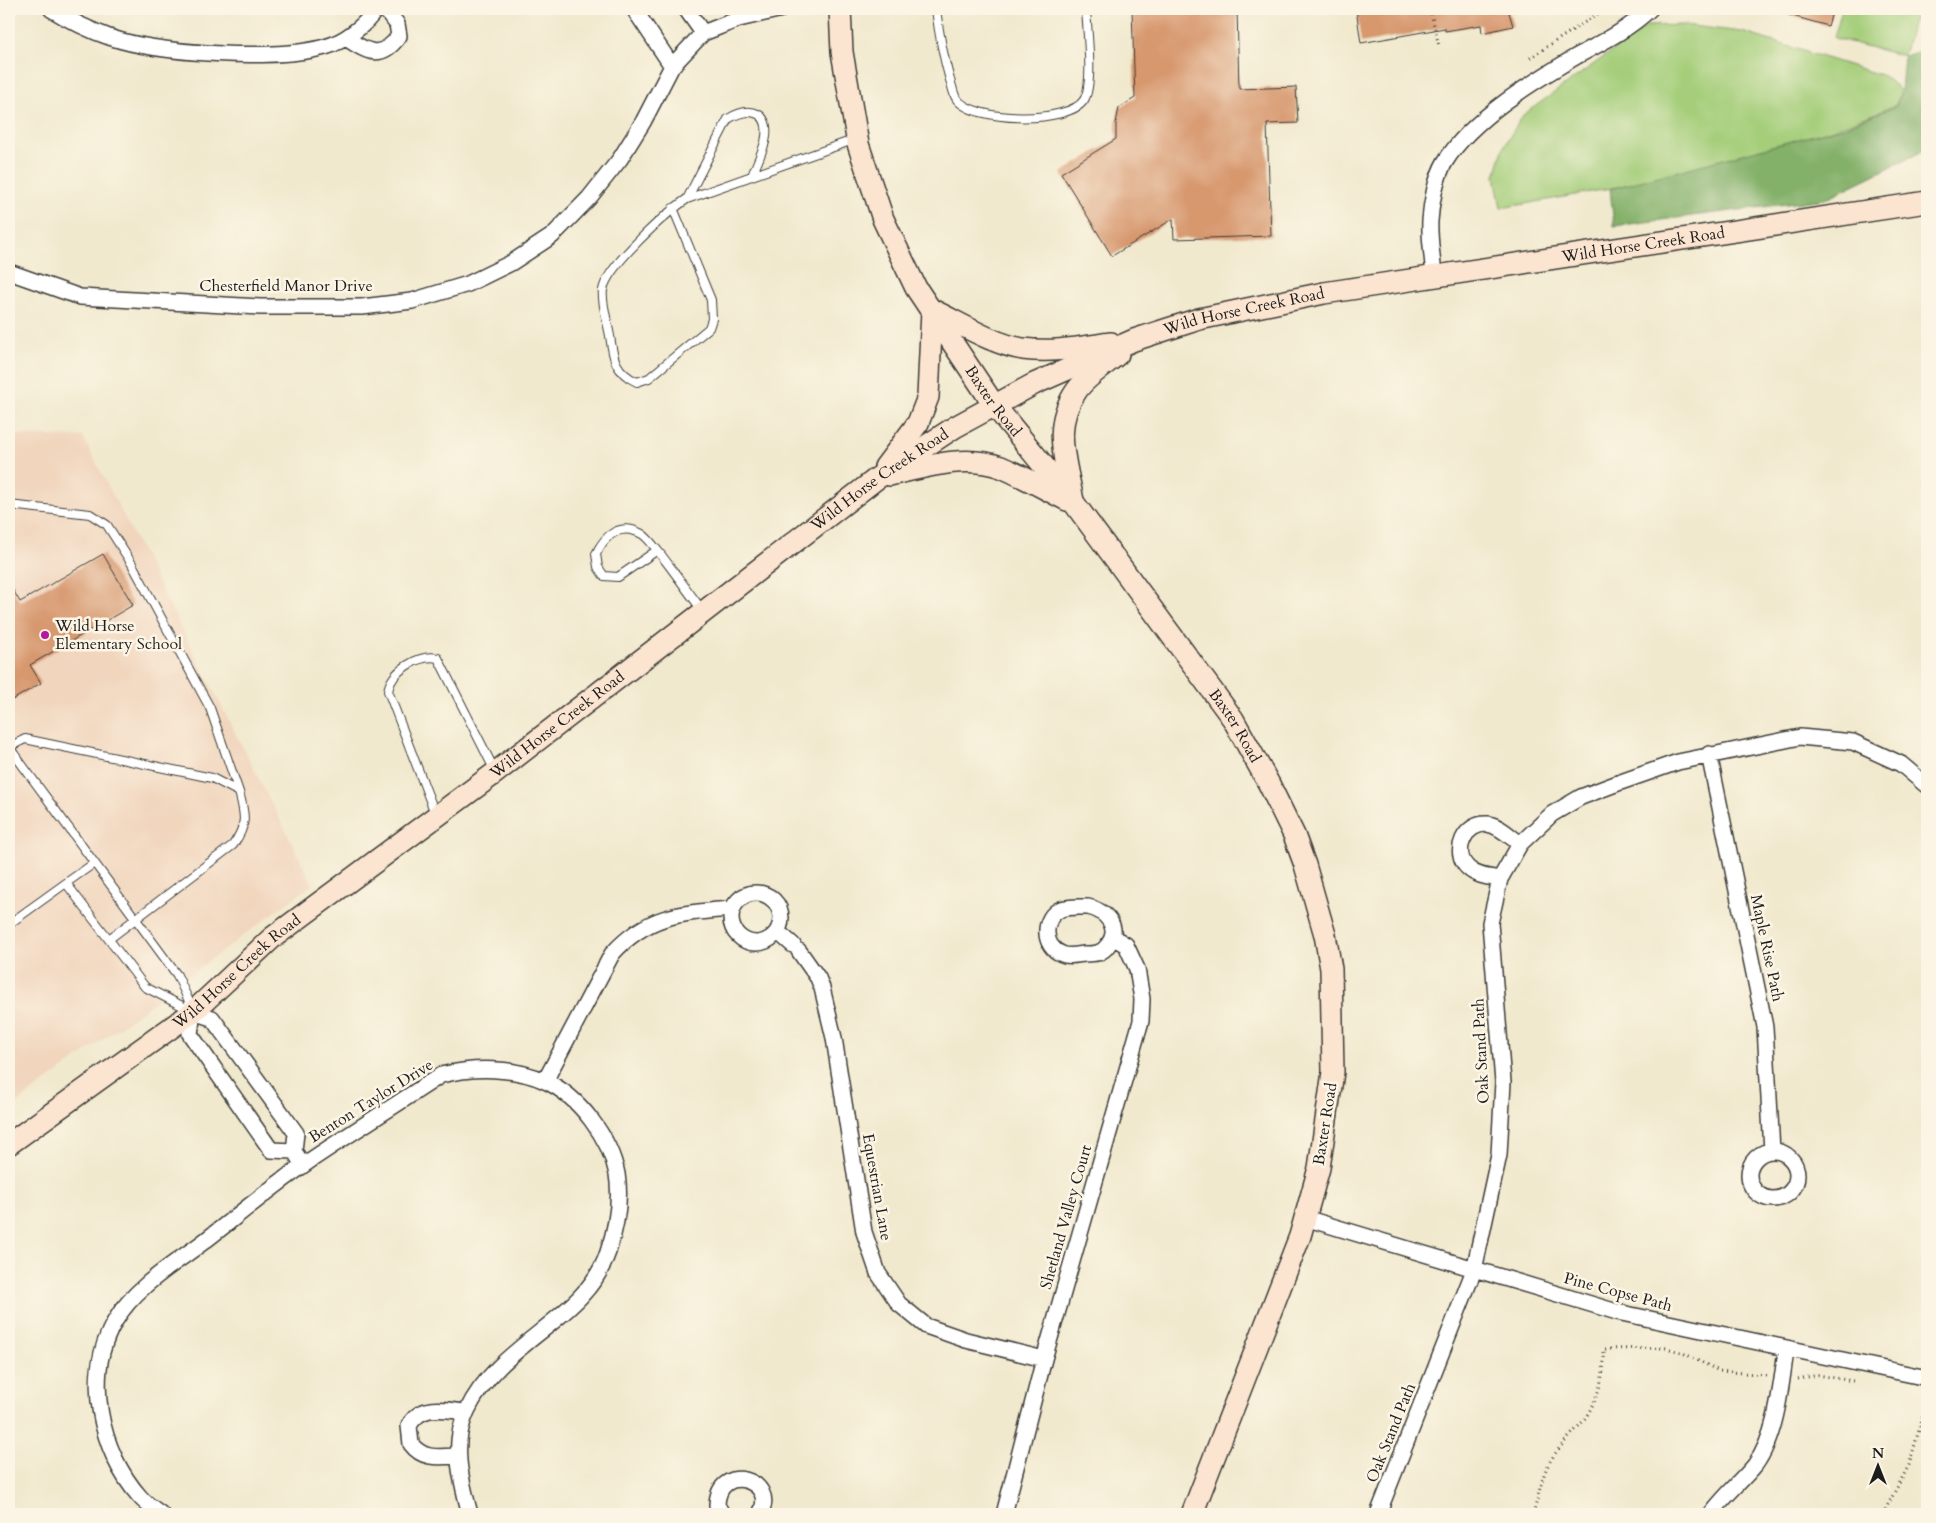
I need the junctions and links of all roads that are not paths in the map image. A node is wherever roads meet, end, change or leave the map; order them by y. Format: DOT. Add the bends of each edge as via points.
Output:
graph roads {
  1 [pos="51,9"];
  2 [pos="376,9"];
  3 [pos="385,9"];
  4 [pos="634,9"];
  5 [pos="686,9"];
  6 [pos="782,9"];
  7 [pos="840,9"];
  8 [pos="936,9"];
  9 [pos="1086,9"];
  10 [pos="1650,9"];
  11 [pos="703,34"];
  12 [pos="346,38"];
  13 [pos="672,66"];
  14 [pos="857,139"];
  15 [pos="752,176"];
  16 [pos="688,199"];
  17 [pos="1927,202"];
  18 [pos="673,208"];
  19 [pos="9,272"];
  20 [pos="1434,277"];
  21 [pos="932,310"];
  22 [pos="1134,340"];
  23 [pos="994,405"];
  24 [pos="876,479"];
  25 [pos="1074,503"];
  26 [pos="9,505"];
  27 [pos="656,551"];
  28 [pos="702,611"];
  29 [pos="9,747"];
  30 [pos="1709,754"];
  31 [pos="496,772"];
  32 [pos="1927,786"];
  33 [pos="239,792"];
  34 [pos="436,817"];
  35 [pos="1520,844"];
  36 [pos="93,864"];
  37 [pos="1500,879"];
  38 [pos="66,883"];
  39 [pos="732,909"];
  40 [pos="136,919"];
  41 [pos="9,924"];
  42 [pos="778,932"];
  43 [pos="1113,937"];
  44 [pos="109,939"];
  45 [pos="193,1012"];
  46 [pos="546,1081"];
  47 [pos="9,1144"];
  48 [pos="1772,1151"];
  49 [pos="294,1152"];
  50 [pos="303,1165"];
  51 [pos="1305,1218"];
  52 [pos="1474,1270"];
  53 [pos="1786,1350"];
  54 [pos="1044,1359"];
  55 [pos="1927,1378"];
  56 [pos="466,1412"];
  57 [pos="458,1456"];
  58 [pos="161,1514"];
  59 [pos="470,1514"];
  60 [pos="722,1514"];
  61 [pos="760,1514"];
  62 [pos="1004,1514"];
  63 [pos="1192,1514"];
  64 [pos="1378,1514"];
  65 [pos="1711,1514"];
  1 -- 12 [label="street" via="111,37 187,51 281,53 326,47"];
  2 -- 12 [label="street"];
  3 -- 12 [label="street" via="399,30 399,36 392,45 385,50 371,52"];
  4 -- 13 [label="street"];
  5 -- 11 [label="street"];
  6 -- 11 [label="street, Chesterfield Manor Drive" via="739,18"];
  7 -- 14 [label="main road, Baxter Road" via="842,52"];
  8 -- 9 [label="lane" via="940,48 956,99 977,112 1014,118 1058,113 1076,108 1085,99 1090,71"];
  10 -- 20 [label="street" via="1635,23 1510,98 1459,143 1444,164 1434,196 1430,221"];
  11 -- 13 [label="street, Chesterfield Manor Drive"];
  13 -- 19 [label="street, Chesterfield Manor Drive" via="625,151 589,198 552,236 511,263 468,284 412,301 362,307 260,307 80,297"];
  14 -- 15 [label="lane"];
  14 -- 21 [label="main road, Baxter Road" via="883,218 916,288"];
  15 -- 16 [label="lane"];
  15 -- 16 [label="lane" via="766,131 757,113 749,110 728,118"];
  16 -- 18 [label="lane"];
  17 -- 20 [label="main road, Wild Horse Creek Road"];
  18 -- 18 [label="lane" via="608,275 602,292 612,352 624,376 637,382 649,378 709,328 712,319 711,300"];
  20 -- 22 [label="main road, Wild Horse Creek Road" via="1263,304 1199,319"];
  21 -- 22 [label="main road" via="995,340 1022,348 1052,350"];
  21 -- 23 [label="main road, Baxter Road"];
  21 -- 24 [label="main road" via="928,397 918,423"];
  22 -- 23 [label="main road, Wild Horse Creek Road"];
  22 -- 25 [label="main road" via="1078,389 1066,410 1061,435"];
  23 -- 24 [label="main road, Wild Horse Creek Road"];
  23 -- 25 [label="main road, Baxter Road"];
  24 -- 25 [label="main road" via="947,462 975,462 1000,466"];
  24 -- 28 [label="main road, Wild Horse Creek Road"];
  25 -- 51 [label="main road, Baxter Road" via="1233,720 1269,784 1305,865 1318,907 1331,970 1333,1020 1333,1072 1326,1126"];
  26 -- 33 [label="lane" via="90,514 107,525 132,564 210,708"];
  27 -- 27 [label="lane" via="644,534 620,530 610,533 601,543 596,554 598,567 604,576 618,577"];
  27 -- 28 [label="lane"];
  28 -- 31 [label="main road, Wild Horse Creek Road"];
  29 -- 33 [label="lane" via="25,739 42,741 212,778"];
  29 -- 36 [label="lane"];
  30 -- 32 [label="street, Oak Stand Path" via="1800,737 1853,742 1901,764"];
  30 -- 35 [label="street, Oak Stand Path" via="1582,797 1552,814"];
  30 -- 48 [label="street, Maple Rise Path" via="1765,1027"];
  31 -- 34 [label="main road, Wild Horse Creek Road"];
  31 -- 34 [label="lane" via="438,658 431,656 412,662 391,680 388,690"];
  33 -- 40 [label="lane" via="245,816 242,832 233,845"];
  34 -- 45 [label="main road, Wild Horse Creek Road" via="272,938"];
  35 -- 37 [label="street, Oak Stand Path"];
  35 -- 37 [label="street" via="1496,826 1488,824 1472,828 1466,834 1460,850 1466,866 1473,872"];
  36 -- 38 [label="lane"];
  36 -- 40 [label="lane"];
  37 -- 52 [label="street, Oak Stand Path" via="1490,922 1503,1082 1499,1154"];
  38 -- 41 [label="lane"];
  38 -- 44 [label="lane"];
  39 -- 42 [label="street" via="730,917 734,932 746,942 762,943"];
  39 -- 42 [label="street" via="736,902 749,894 765,895 772,899 780,912"];
  39 -- 46 [label="street" via="660,918 626,938 612,954"];
  40 -- 44 [label="lane"];
  40 -- 45 [label="lane" via="177,975"];
  42 -- 54 [label="street, Equestrian Lane" via="796,948 822,988 834,1038 864,1232 878,1273 899,1304 926,1326 966,1340"];
  43 -- 54 [label="street, Shetland Valley Court" via="1126,945 1137,968 1142,999 1141,1021"];
  44 -- 45 [label="lane" via="145,986"];
  45 -- 47 [label="main road, Wild Horse Creek Road"];
  45 -- 49 [label="street" via="212,1018 296,1134"];
  45 -- 49 [label="street" via="190,1034 271,1150"];
  46 -- 50 [label="street, Benton Taylor Drive" via="513,1072 465,1069 441,1075"];
  46 -- 56 [label="street, Benton Taylor Drive" via="588,1115 610,1150 619,1195 614,1232 601,1272 587,1292 508,1356 477,1392"];
  49 -- 50 [label="street"];
  50 -- 58 [label="street, Benton Taylor Drive" via="134,1297 115,1320 104,1346 100,1387 105,1436 120,1468 140,1498"];
  51 -- 52 [label="street, Pine Copse Path"];
  51 -- 63 [label="main road, Baxter Road"];
  52 -- 53 [label="street, Pine Copse Path" via="1617,1312"];
  52 -- 64 [label="street, Oak Stand Path"];
  53 -- 55 [label="street, Pine Copse Path"];
  53 -- 65 [label="street" via="1772,1428 1756,1463"];
  54 -- 62 [label="street, Shetland Valley Court"];
  56 -- 57 [label="street, Benton Taylor Drive"];
  56 -- 57 [label="street" via="427,1409 419,1413 409,1426 411,1444 423,1455"];
  57 -- 59 [label="street, Benton Taylor Drive"];
  60 -- 61 [label="street" via="717,1505 720,1490 731,1480 738,1479 759,1488 764,1504"];
}
